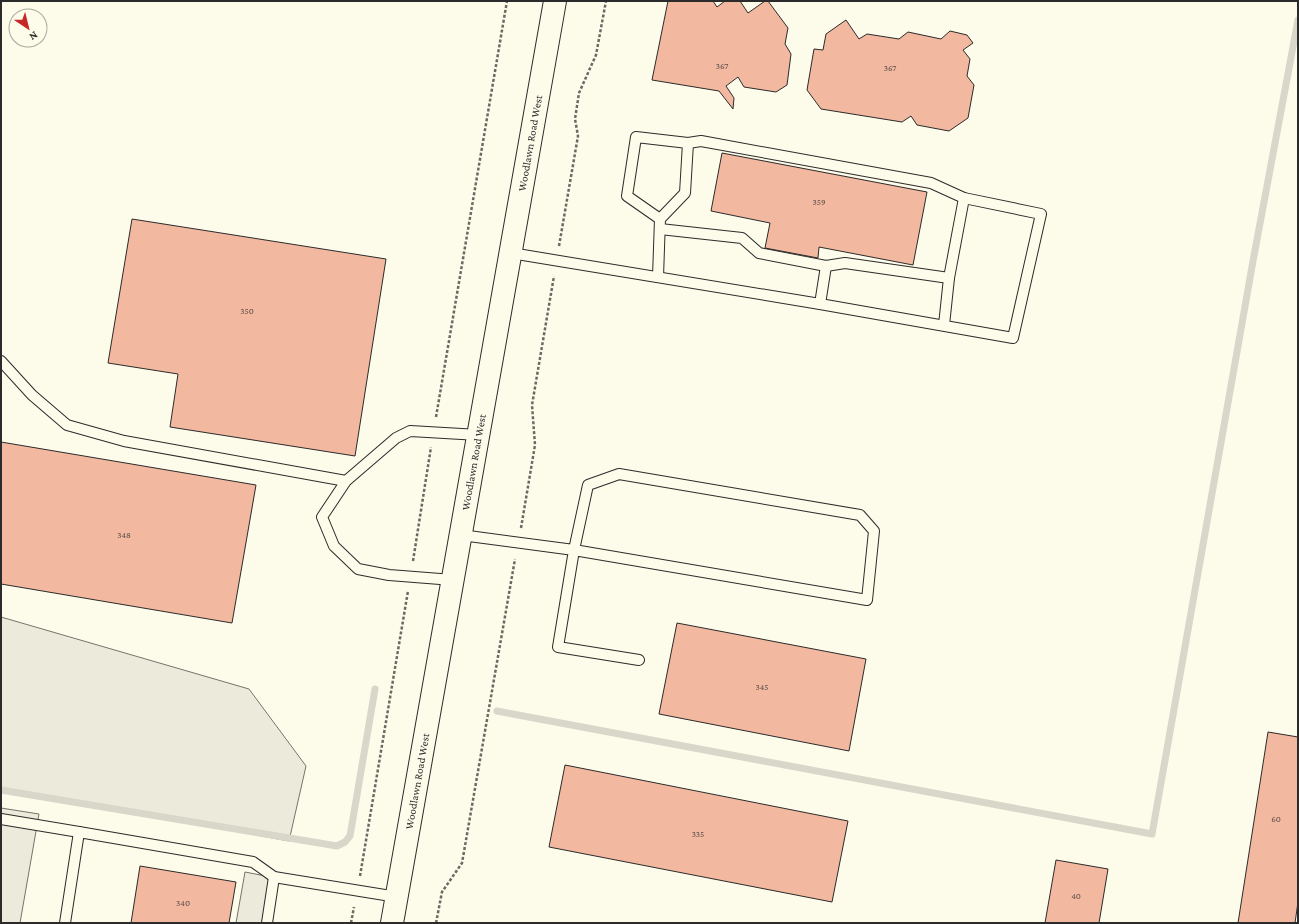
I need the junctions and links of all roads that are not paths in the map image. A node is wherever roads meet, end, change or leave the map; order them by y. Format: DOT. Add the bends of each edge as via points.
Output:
graph roads {
  1 [pos="555,1"];
  2 [pos="688,143"];
  3 [pos="964,198"];
  4 [pos="660,224"];
  5 [pos="511,253"];
  6 [pos="826,266"];
  7 [pos="658,277"];
  8 [pos="949,278"];
  9 [pos="820,304"];
  10 [pos="944,325"];
  11 [pos="1,361"];
  12 [pos="479,435"];
  13 [pos="346,481"];
  14 [pos="461,536"];
  15 [pos="574,550"];
  16 [pos="453,580"];
  17 [pos="639,660"];
  18 [pos="1,819"];
  19 [pos="79,832"];
  20 [pos="274,877"];
  21 [pos="396,898"];
  22 [pos="65,923"];
  23 [pos="267,923"];
  24 [pos="392,923"];
  1 -- 5 [label="main road, Woodlawn Road West"];
  2 -- 3 [label="lane" via="701,141 931,183"];
  2 -- 4 [label="lane" via="685,192"];
  2 -- 4 [label="lane" via="636,137 627,196"];
  3 -- 8 [label="lane"];
  3 -- 10 [label="lane" via="1041,214 1013,338"];
  4 -- 6 [label="lane" via="742,238 759,253"];
  4 -- 7 [label="lane"];
  5 -- 7 [label="lane"];
  5 -- 12 [label="main road, Woodlawn Road West"];
  6 -- 8 [label="lane" via="845,263"];
  6 -- 9 [label="lane"];
  7 -- 9 [label="lane"];
  8 -- 10 [label="lane"];
  9 -- 10 [label="lane"];
  11 -- 13 [label="lane" via="32,395 67,425 124,441"];
  12 -- 13 [label="lane" via="410,431 396,438"];
  12 -- 14 [label="main road, Woodlawn Road West"];
  13 -- 16 [label="lane" via="322,517 334,546 358,569 389,575"];
  14 -- 15 [label="lane"];
  14 -- 16 [label="main road, Woodlawn Road West"];
  15 -- 15 [label="lane" via="867,600 874,531 860,515 619,474 588,485"];
  15 -- 17 [label="lane" via="558,648"];
  16 -- 21 [label="main road, Woodlawn Road West"];
  18 -- 19 [label="lane"];
  19 -- 20 [label="lane" via="253,862"];
  19 -- 22 [label="lane"];
  20 -- 21 [label="lane"];
  20 -- 23 [label="lane"];
  21 -- 24 [label="main road, Woodlawn Road West"];
}
